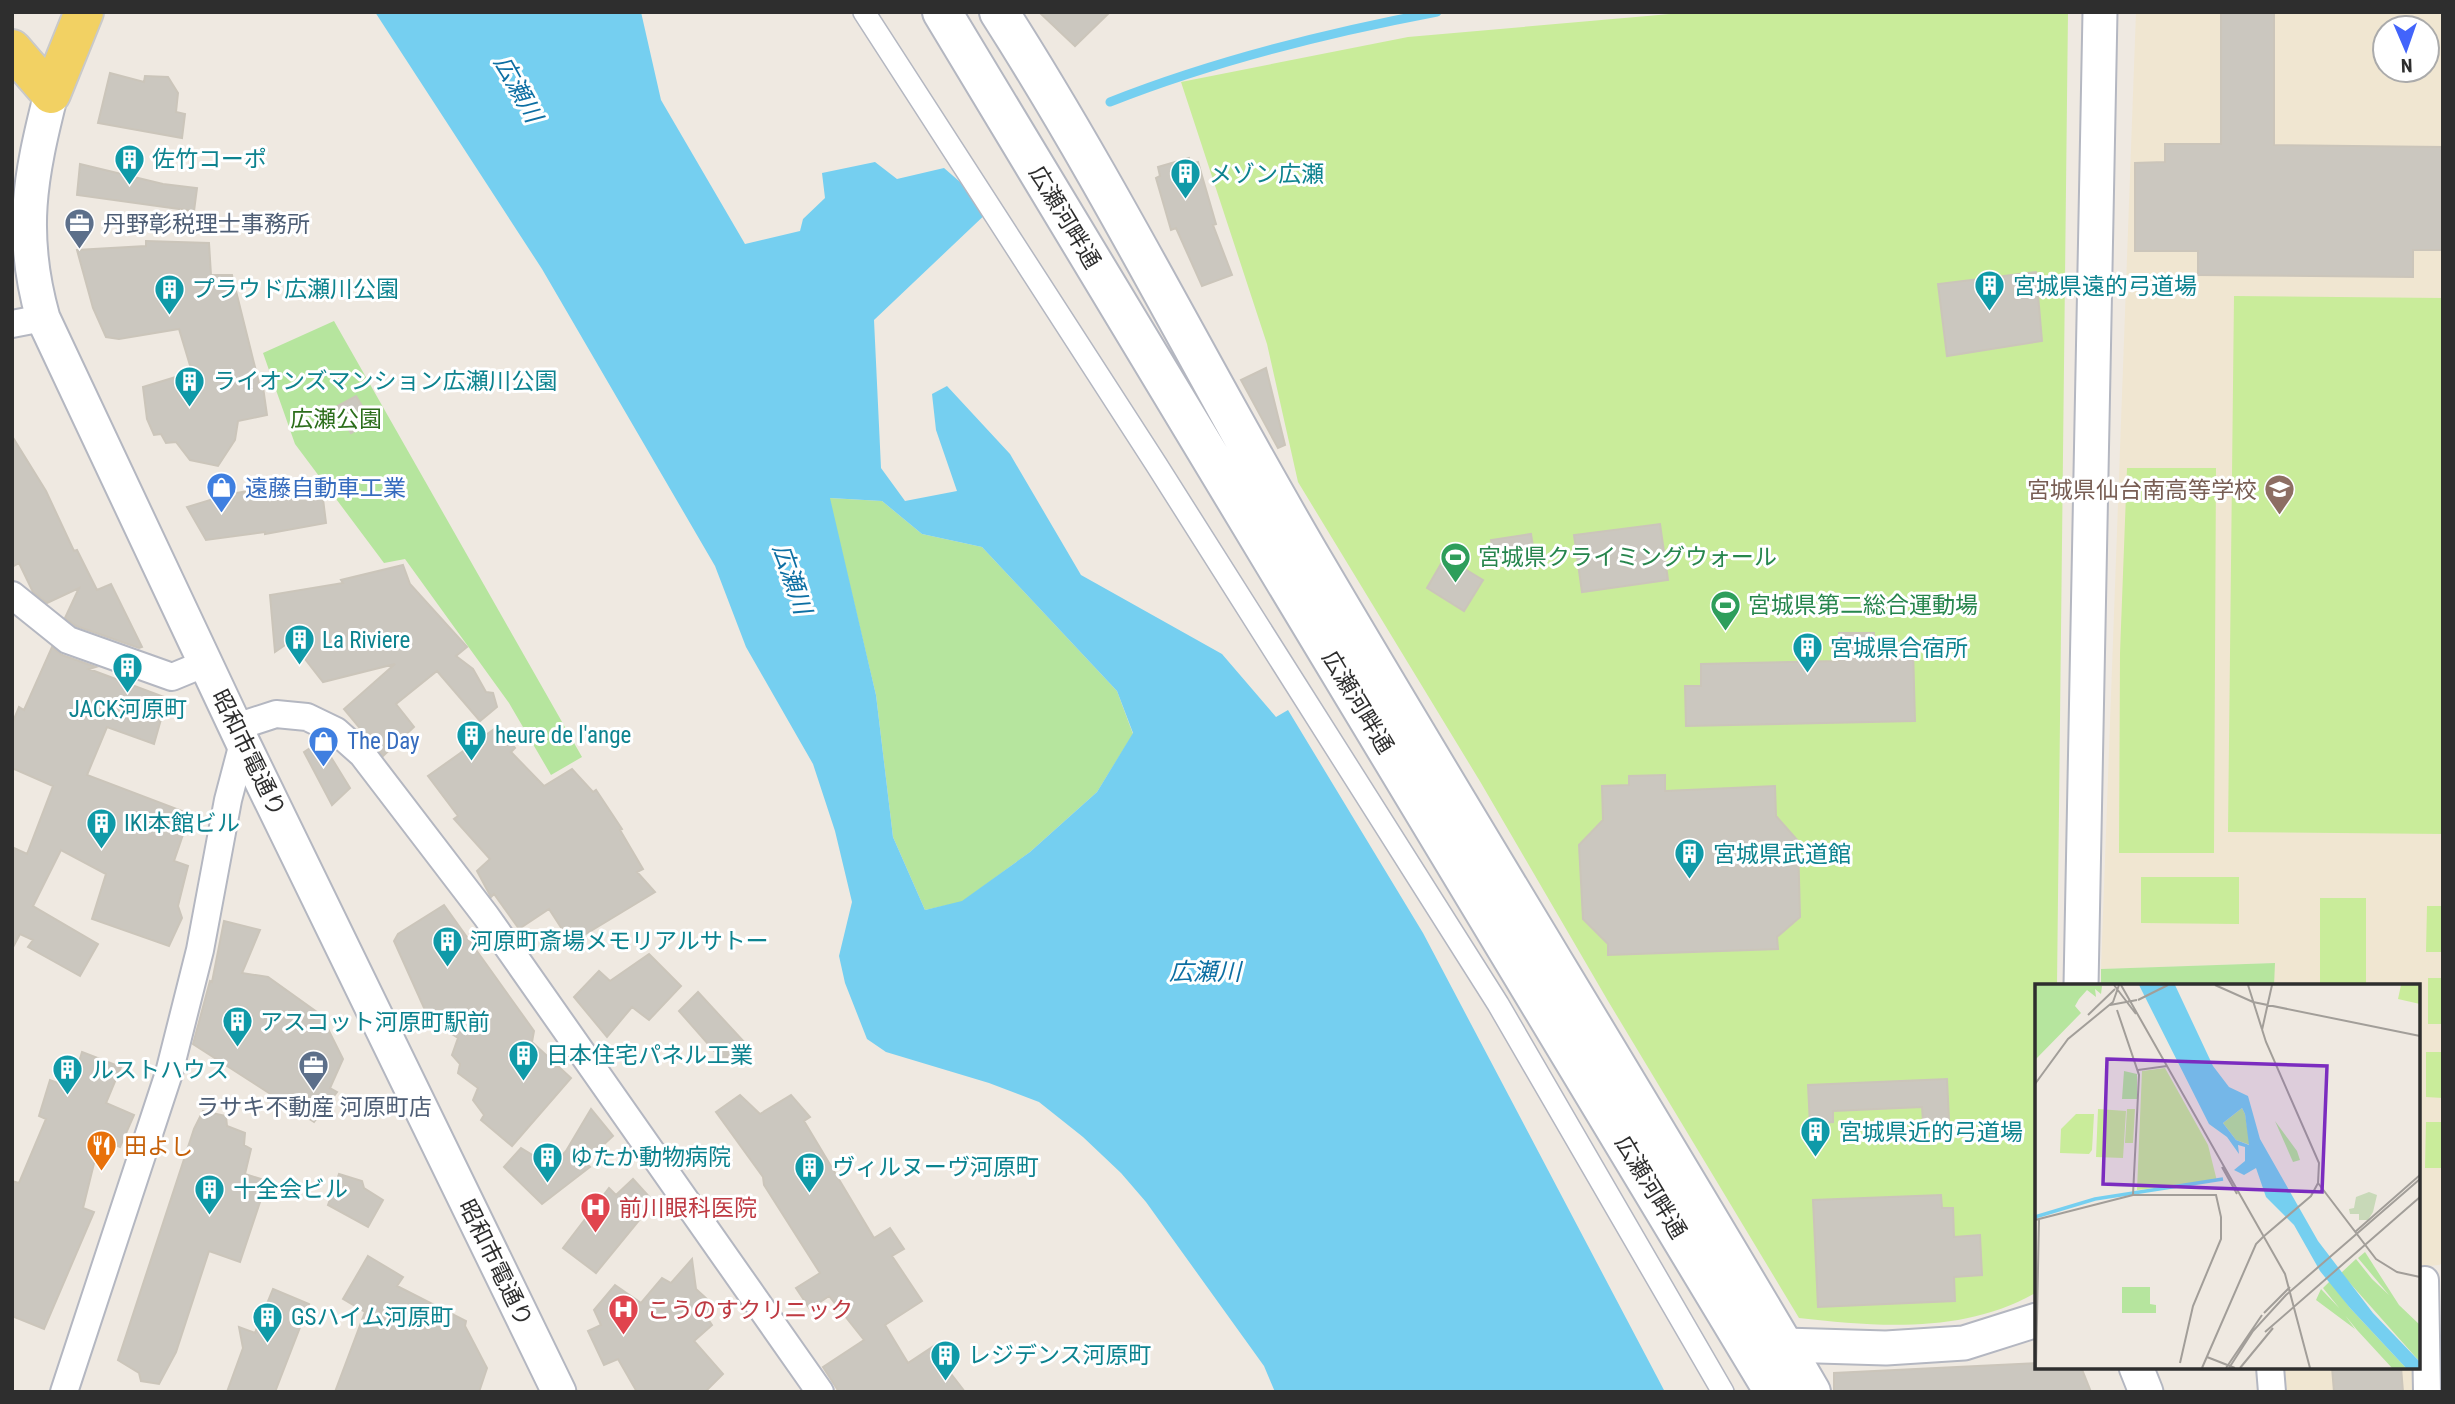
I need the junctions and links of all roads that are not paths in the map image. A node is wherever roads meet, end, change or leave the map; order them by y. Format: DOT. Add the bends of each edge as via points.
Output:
graph roads {
  1 [pos="84,12"];
  2 [pos="864,12"];
  3 [pos="942,12"];
  4 [pos="999,12"];
  5 [pos="2100,12"];
  6 [pos="12,49"];
  7 [pos="51,94"];
  8 [pos="28,321"];
  9 [pos="12,595"];
  10 [pos="206,663"];
  11 [pos="240,735"];
  12 [pos="2081,984"];
  13 [pos="2429,1280"];
  14 [pos="2035,1321"];
  15 [pos="1784,1345"];
  16 [pos="2137,1369"];
  17 [pos="2270,1369"];
  18 [pos="64,1392"];
  19 [pos="559,1392"];
  20 [pos="820,1392"];
  21 [pos="1723,1392"];
  22 [pos="1774,1392"];
  23 [pos="1811,1392"];
  24 [pos="2146,1392"];
  25 [pos="2272,1392"];
  26 [pos="2427,1392"];
  1 -- 7 [label="main road"];
  2 -- 21 [label="street" via="1498,1004"];
  3 -- 22 [label="main road, 広瀬河畔通"];
  4 -- 15 [label="main road, 広瀬河畔通" via="1052,95 1196,359 1315,564"];
  5 -- 12 [label="street"];
  6 -- 7 [label="main road"];
  7 -- 8 [label="street, 昭和市電通り" via="29,186 28,245 34,284"];
  8 -- 10 [label="street, 昭和市電通り"];
  9 -- 10 [label="street" via="68,640 172,677"];
  10 -- 11 [label="street, 昭和市電通り"];
  11 -- 18 [label="street" via="200,950 169,1073"];
  11 -- 19 [label="street, 昭和市電通り"];
  11 -- 20 [label="street" via="275,714 307,718 336,731 362,754 486,916"];
  13 -- 26 [label="street"];
  14 -- 15 [label="street" via="1964,1343 1886,1348"];
  15 -- 23 [label="main road, 広瀬河畔通"];
  16 -- 24 [label="street"];
  17 -- 25 [label="street"];
}
